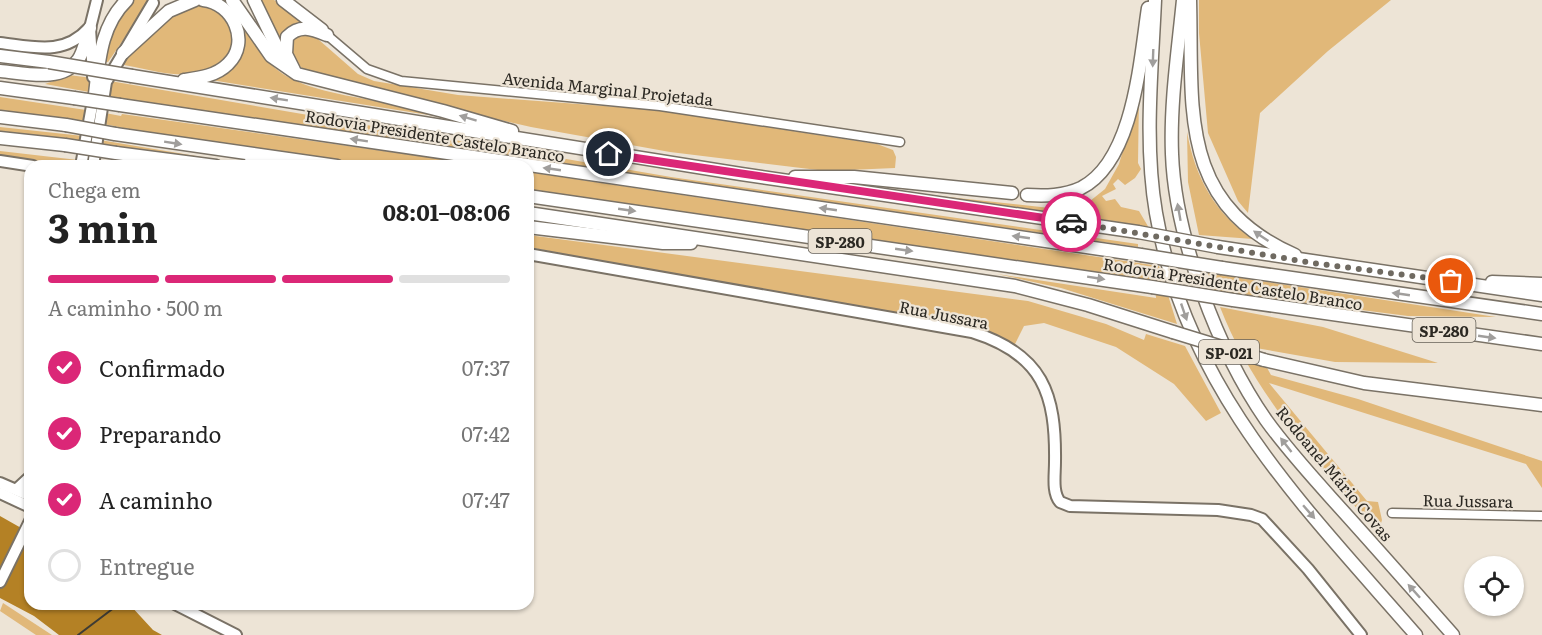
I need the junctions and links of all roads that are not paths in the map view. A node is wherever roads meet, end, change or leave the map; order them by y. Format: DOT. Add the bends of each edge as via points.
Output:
graph roads {
  1 [pos="97,0"];
  2 [pos="127,0"];
  3 [pos="195,0"];
  4 [pos="203,0"];
  5 [pos="232,0"];
  6 [pos="254,0"];
  7 [pos="283,0"];
  8 [pos="1149,0"];
  9 [pos="1155,0"];
  10 [pos="1182,0"];
  11 [pos="1190,0"];
  12 [pos="153,3"];
  13 [pos="90,28"];
  14 [pos="327,35"];
  15 [pos="0,43"];
  16 [pos="123,53"];
  17 [pos="0,56"];
  18 [pos="0,71"];
  19 [pos="292,71"];
  20 [pos="171,82"];
  21 [pos="0,88"];
  22 [pos="95,94"];
  23 [pos="0,117"];
  24 [pos="0,138"];
  25 [pos="900,142"];
  26 [pos="198,146"];
  27 [pos="565,147"];
  28 [pos="169,159"];
  29 [pos="82,160"];
  30 [pos="94,160"];
  31 [pos="176,160"];
  32 [pos="249,160"];
  33 [pos="295,160"];
  34 [pos="494,160"];
  35 [pos="0,161"];
  36 [pos="24,165"];
  37 [pos="534,166"];
  38 [pos="780,180"];
  39 [pos="1012,193"];
  40 [pos="1027,195"];
  41 [pos="534,196"];
  42 [pos="534,214"];
  43 [pos="534,228"];
  44 [pos="719,241"];
  45 [pos="534,255"];
  46 [pos="1313,263"];
  47 [pos="1433,280"];
  48 [pos="1542,284"];
  49 [pos="1542,295"];
  50 [pos="1542,314"];
  51 [pos="1542,344"];
  52 [pos="1542,405"];
  53 [pos="24,482"];
  54 [pos="0,483"];
  55 [pos="16,489"];
  56 [pos="0,493"];
  57 [pos="24,493"];
  58 [pos="24,504"];
  59 [pos="1392,513"];
  60 [pos="1542,516"];
  61 [pos="24,533"];
  62 [pos="0,582"];
  63 [pos="188,610"];
  64 [pos="236,635"];
  65 [pos="1361,635"];
  66 [pos="1416,635"];
  67 [pos="1453,635"];
  1 -- 13 [label="main road"];
  2 -- 22 [label="highway" via="117,11 103,41"];
  3 -- 16 [label="highway" via="168,11"];
  4 -- 20 [label="highway" via="215,3 232,17 238,32 236,51 228,65 211,75"];
  5 -- 19 [label="highway" via="271,56"];
  6 -- 19 [label="highway"];
  7 -- 14 [label="highway"];
  8 -- 40 [label="highway" via="1133,98 1117,145 1104,168 1091,182 1074,191"];
  9 -- 66 [label="highway, SP-021, one-way" via="1152,178 1163,246 1186,320 1227,401 1264,458"];
  67 -- 10 [label="highway, Rodoanel Mário Covas / SP-021, one-way" via="1266,419 1219,330 1196,276 1175,188 1172,124"];
  46 -- 11 [label="highway, one-way" via="1279,248 1244,225 1224,206 1208,178 1194,119"];
  12 -- 16 [label="main road"];
  13 -- 15 [label="main road" via="78,41 61,47"];
  13 -- 18 [label="highway" via="81,57 62,72 45,75"];
  13 -- 22 [label="main road"];
  14 -- 19 [label="highway" via="305,28 287,37 286,54"];
  14 -- 25 [label="street, Avenida Marginal Projetada" via="367,69 402,81 660,106"];
  16 -- 30 [label="main road" via="103,91"];
  17 -- 20 [label="highway, bridge"];
  27 -- 19 [label="highway, one-way"];
  27 -- 20 [label="highway, one-way"];
  34 -- 21 [label="highway, Rodovia Presidente Castelo Branco / SP-280, one-way, bridge"];
  22 -- 29 [label="main road"];
  23 -- 26 [label="highway, one-way, bridge"];
  24 -- 28 [label="highway, bridge"];
  26 -- 32 [label="highway" via="208,152"];
  26 -- 33 [label="highway"];
  27 -- 38 [label="highway"];
  28 -- 31 [label="highway"];
  35 -- 36 [label="main road"];
  50 -- 37 [label="highway, Rodovia Presidente Castelo Branco / SP-280, one-way, bridge"];
  38 -- 39 [label="highway" via="854,177"];
  38 -- 46 [label="highway, bridge" via="1138,232"];
  41 -- 51 [label="highway, Rodovia Presidente Castelo Branco / SP-280, one-way, bridge"];
  42 -- 44 [label="highway"];
  43 -- 44 [label="highway" via="663,243"];
  44 -- 52 [label="highway, bridge" via="1015,286 1264,360 1364,383"];
  45 -- 65 [label="main road, Rua Jussara" via="972,332 993,339 1029,365 1049,397 1055,421 1055,488 1060,502 1070,506 1251,514 1262,519 1308,569"];
  46 -- 47 [label="highway"];
  47 -- 48 [label="highway"];
  47 -- 49 [label="highway"];
  53 -- 55 [label="main road"];
  54 -- 55 [label="main road"];
  55 -- 57 [label="main road"];
  56 -- 58 [label="main road"];
  59 -- 60 [label="street, Rua Jussara"];
  61 -- 62 [label="main road"];
  63 -- 64 [label="main road"];
}
